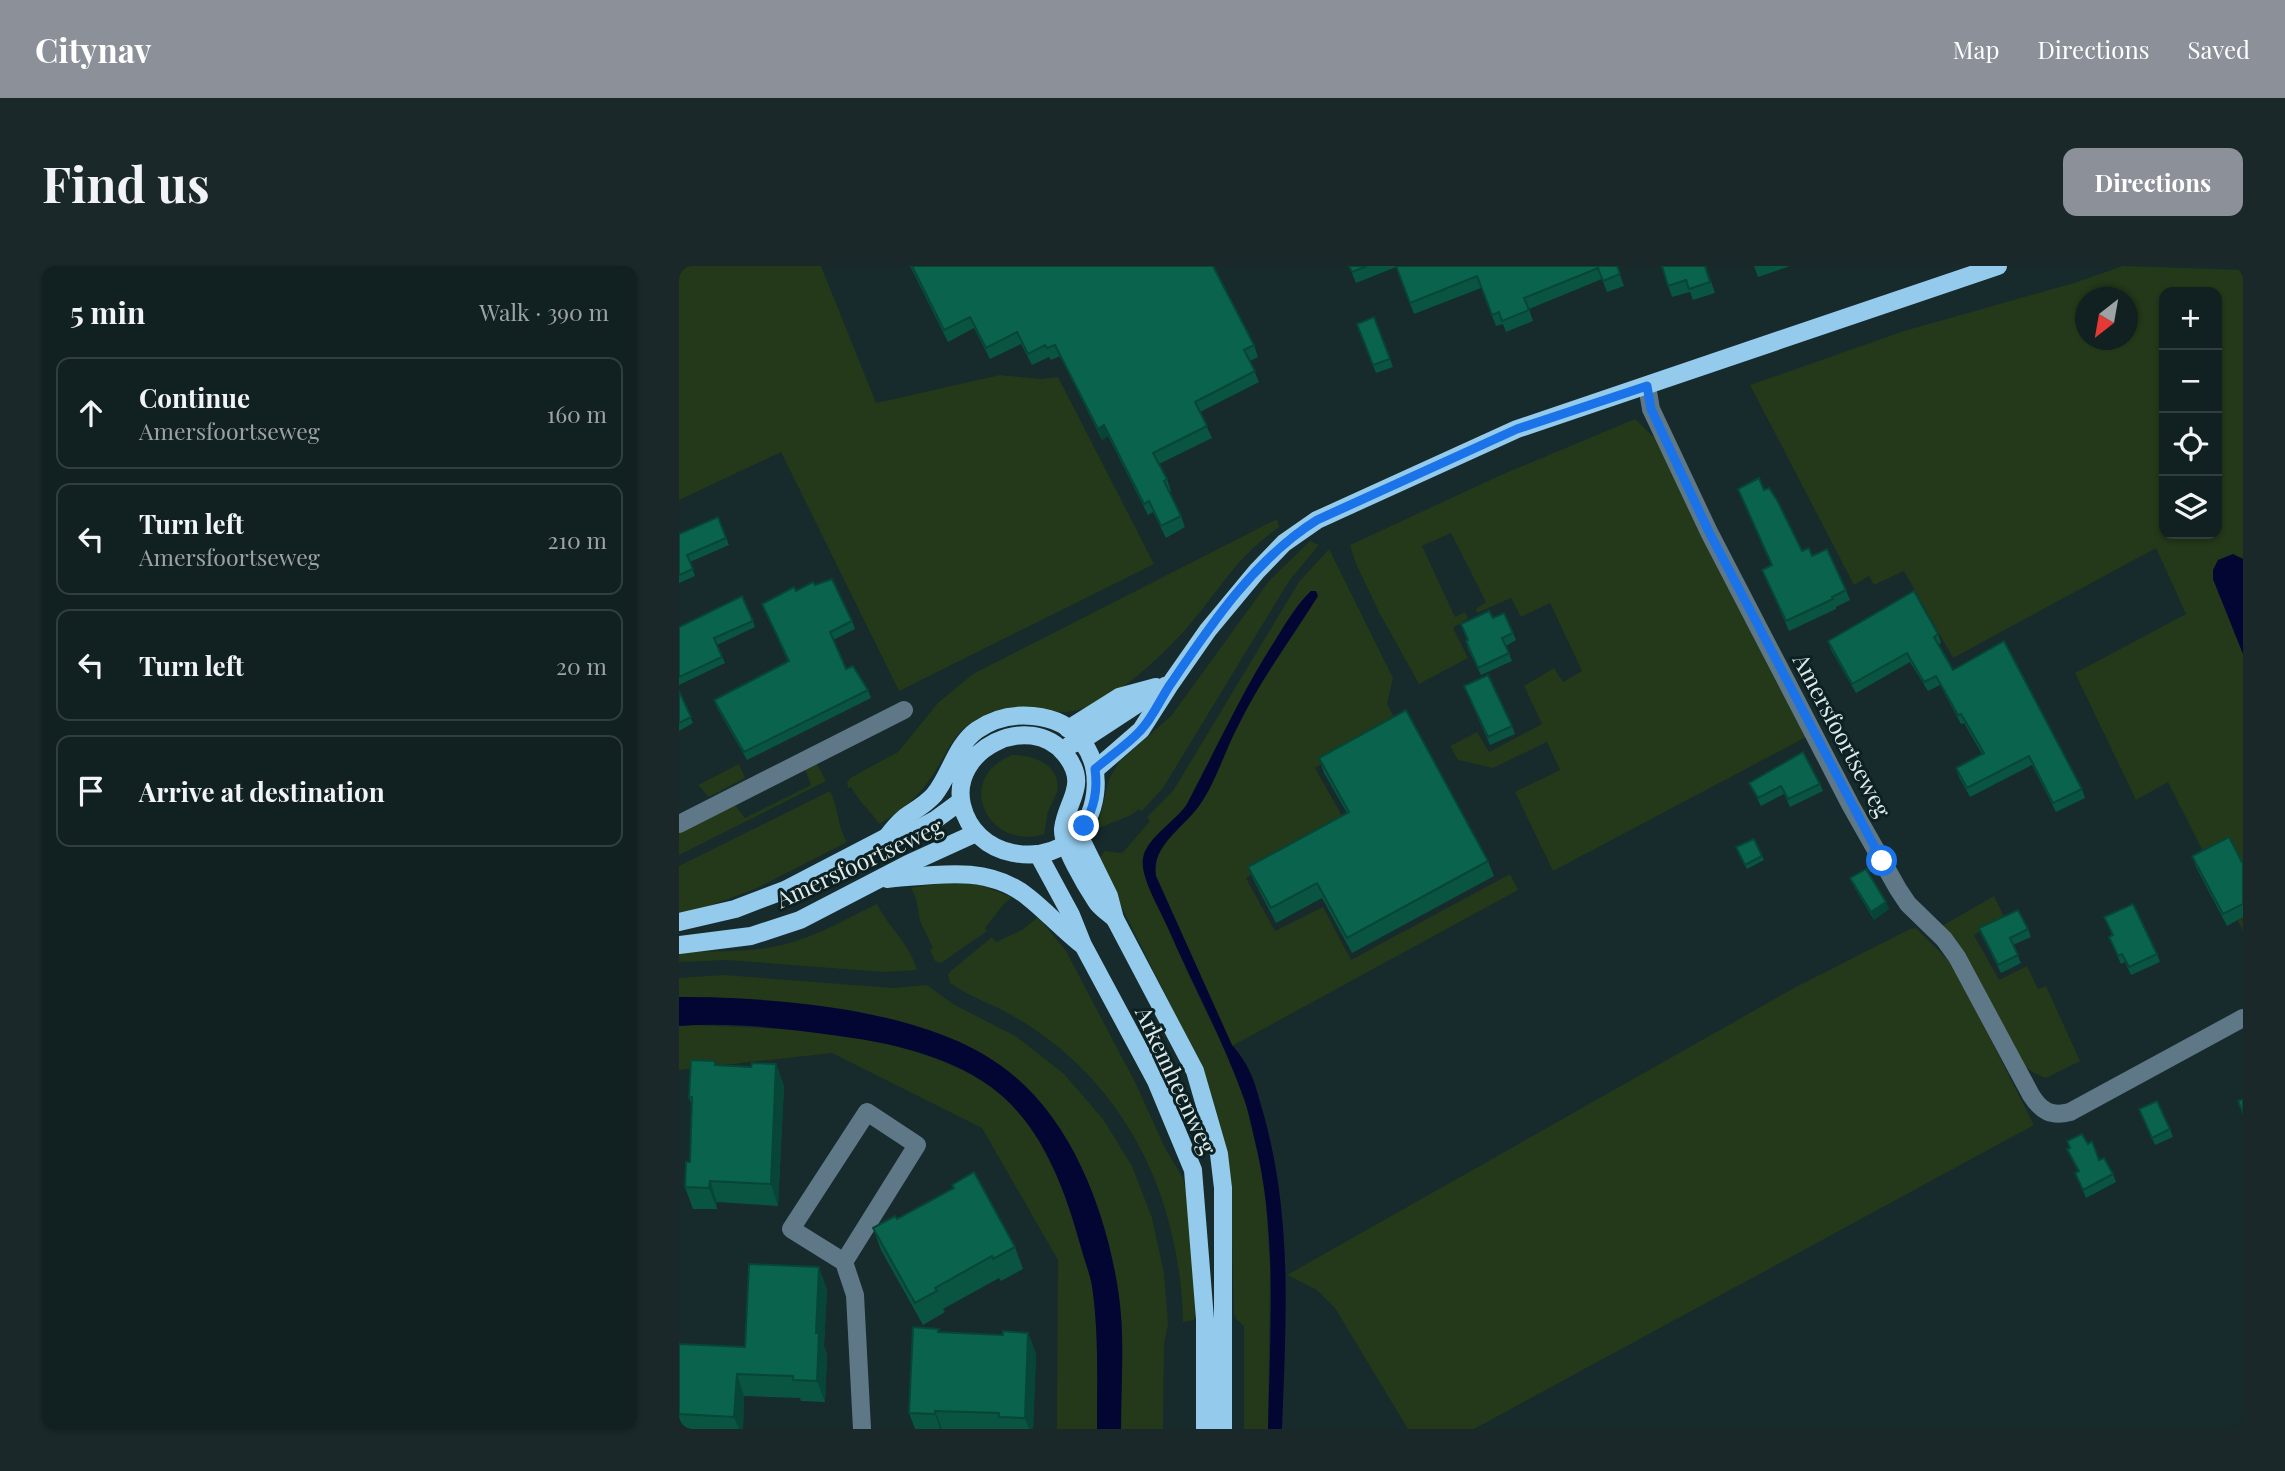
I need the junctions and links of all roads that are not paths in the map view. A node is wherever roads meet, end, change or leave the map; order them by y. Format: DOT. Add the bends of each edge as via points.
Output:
graph roads {
  1 [pos="1998,266"];
  2 [pos="1647,386"];
  3 [pos="1171,682"];
  4 [pos="904,710"];
  5 [pos="1075,735"];
  6 [pos="1059,749"];
  7 [pos="1095,769"];
  8 [pos="961,801"];
  9 [pos="679,824"];
  10 [pos="976,834"];
  11 [pos="887,837"];
  12 [pos="1071,838"];
  13 [pos="1038,854"];
  14 [pos="880,879"];
  15 [pos="679,922"];
  16 [pos="679,944"];
  17 [pos="1083,946"];
  18 [pos="2243,1018"];
  19 [pos="844,1262"];
  20 [pos="862,1429"];
  21 [pos="1205,1429"];
  22 [pos="1223,1429"];
  1 -- 2 [label="main road"];
  2 -- 3 [label="main road" via="1517,429 1317,520 1270,556"];
  2 -- 18 [label="street, Amersfoortseweg" via="1651,409 1709,532 1851,806 1903,897 1957,957 2039,1106 2053,1114 2070,1112"];
  3 -- 5 [label="main road" via="1119,697"];
  3 -- 7 [label="main road" via="1141,730"];
  4 -- 9 [label="street"];
  5 -- 6 [label="main road"];
  5 -- 7 [label="main road"];
  5 -- 11 [label="main road, Amersfoortseweg" via="1039,716 1006,716 991,722 965,741 926,803 902,819"];
  6 -- 8 [label="main road" via="1024,735 996,741 967,769"];
  6 -- 12 [label="main road" via="1071,764 1076,785 1063,830"];
  7 -- 12 [label="main road" via="1095,800"];
  8 -- 10 [label="main road"];
  8 -- 11 [label="main road, Amersfoortseweg" via="910,833"];
  10 -- 13 [label="main road" via="1004,851"];
  10 -- 14 [label="main road, Amersfoortseweg"];
  11 -- 15 [label="main road, Amersfoortseweg" via="763,899"];
  12 -- 13 [label="main road"];
  12 -- 22 [label="main road, Arkemheenweg" via="1097,903 1115,919 1195,1071 1219,1154 1223,1188"];
  13 -- 17 [label="main road, Arkemheenweg"];
  14 -- 16 [label="main road, Amersfoortseweg" via="771,930"];
  14 -- 17 [label="main road" via="953,873 992,879 1027,895"];
  17 -- 21 [label="main road, Arkemheenweg" via="1156,1081 1193,1170 1205,1320"];
  19 -- 19 [label="street" via="791,1228 867,1112 917,1145"];
  19 -- 20 [label="street" via="855,1295"];
}
